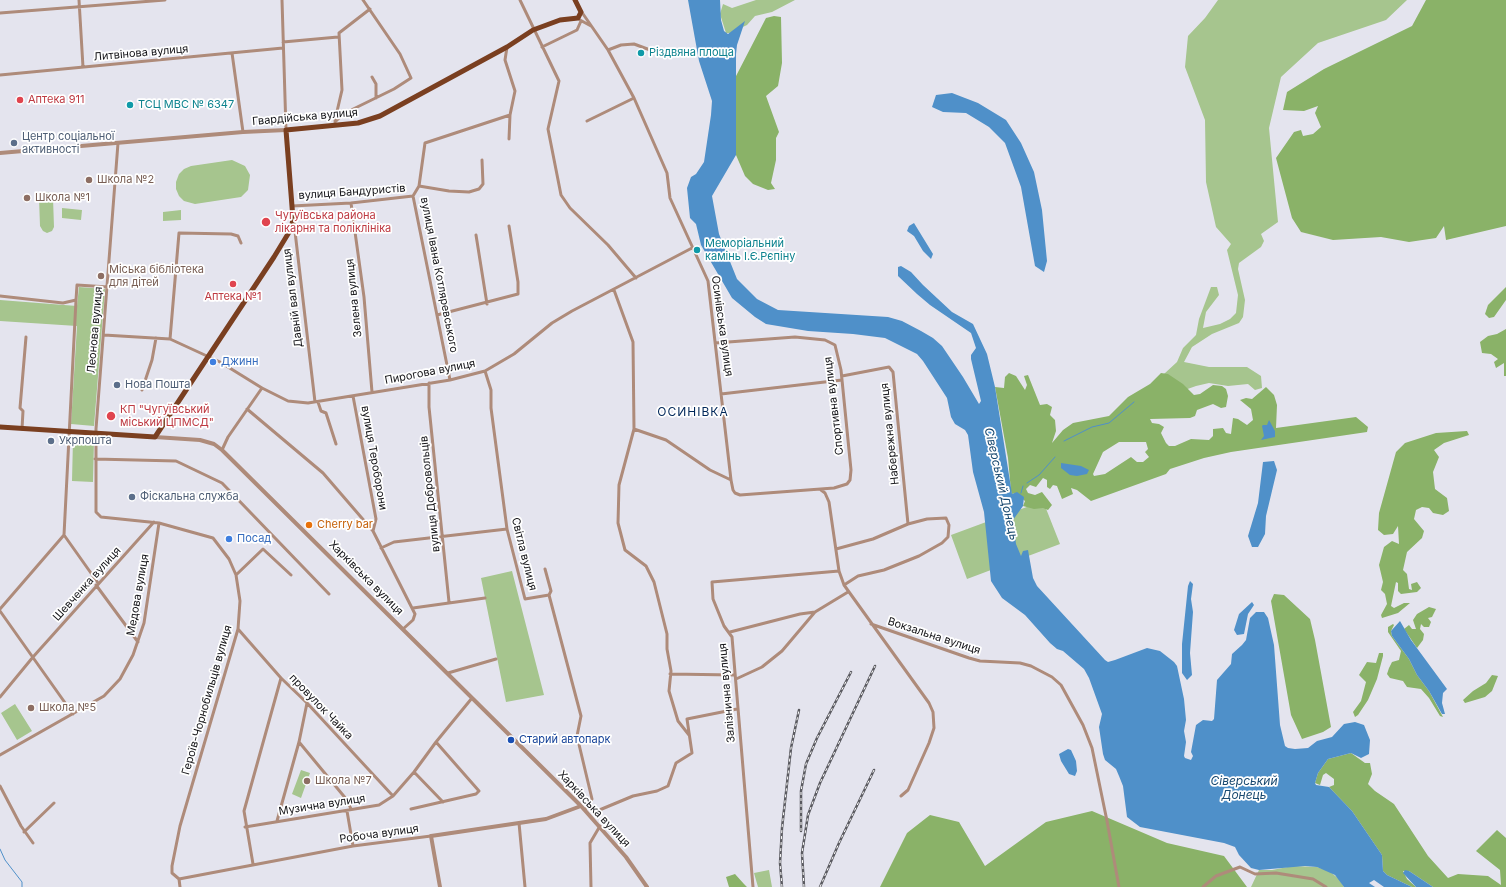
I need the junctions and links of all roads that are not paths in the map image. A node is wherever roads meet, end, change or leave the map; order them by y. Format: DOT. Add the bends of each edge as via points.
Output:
graph roads {
  1 [pos="79,0"];
  2 [pos="165,0"];
  3 [pos="282,0"];
  4 [pos="363,0"];
  5 [pos="520,0"];
  6 [pos="575,0"];
  7 [pos="79,6"];
  8 [pos="370,9"];
  9 [pos="580,10"];
  10 [pos="0,13"];
  11 [pos="575,18"];
  12 [pos="582,21"];
  13 [pos="593,27"];
  14 [pos="534,30"];
  15 [pos="338,37"];
  16 [pos="283,42"];
  17 [pos="507,47"];
  18 [pos="542,47"];
  19 [pos="283,48"];
  20 [pos="608,50"];
  21 [pos="232,53"];
  22 [pos="661,54"];
  23 [pos="83,67"];
  24 [pos="0,75"];
  25 [pos="372,77"];
  26 [pos="376,98"];
  27 [pos="634,98"];
  28 [pos="510,115"];
  29 [pos="587,121"];
  30 [pos="334,124"];
  31 [pos="286,130"];
  32 [pos="243,132"];
  33 [pos="509,139"];
  34 [pos="118,143"];
  35 [pos="0,153"];
  36 [pos="482,160"];
  37 [pos="419,186"];
  38 [pos="413,196"];
  39 [pos="351,203"];
  40 [pos="292,206"];
  41 [pos="293,219"];
  42 [pos="510,226"];
  43 [pos="476,235"];
  44 [pos="241,243"];
  45 [pos="692,248"];
  46 [pos="636,278"];
  47 [pos="108,287"];
  48 [pos="614,290"];
  49 [pos="0,296"];
  50 [pos="76,300"];
  51 [pos="487,304"];
  52 [pos="437,315"];
  53 [pos="104,335"];
  54 [pos="26,337"];
  55 [pos="156,338"];
  56 [pos="170,339"];
  57 [pos="715,343"];
  58 [pos="209,356"];
  59 [pos="485,371"];
  60 [pos="842,378"];
  61 [pos="450,380"];
  62 [pos="429,383"];
  63 [pos="262,388"];
  64 [pos="142,390"];
  65 [pos="372,392"];
  66 [pos="722,394"];
  67 [pos="353,396"];
  68 [pos="317,402"];
  69 [pos="248,409"];
  70 [pos="0,427"];
  71 [pos="22,429"];
  72 [pos="634,429"];
  73 [pos="68,432"];
  74 [pos="96,433"];
  75 [pos="155,437"];
  76 [pos="336,444"];
  77 [pos="222,450"];
  78 [pos="95,459"];
  79 [pos="731,480"];
  80 [pos="834,488"];
  81 [pos="819,490"];
  82 [pos="740,495"];
  83 [pos="828,496"];
  84 [pos="101,517"];
  85 [pos="154,522"];
  86 [pos="159,523"];
  87 [pos="908,524"];
  88 [pos="507,528"];
  89 [pos="373,531"];
  90 [pos="64,536"];
  91 [pos="444,536"];
  92 [pos="381,548"];
  93 [pos="836,549"];
  94 [pos="545,569"];
  95 [pos="839,571"];
  96 [pos="236,575"];
  97 [pos="291,575"];
  98 [pos="97,584"];
  99 [pos="844,585"];
  100 [pos="848,592"];
  101 [pos="328,594"];
  102 [pos="549,595"];
  103 [pos="485,598"];
  104 [pos="449,602"];
  105 [pos="413,608"];
  106 [pos="0,610"];
  107 [pos="815,612"];
  108 [pos="871,624"];
  109 [pos="238,629"];
  110 [pos="403,629"];
  111 [pos="730,632"];
  112 [pos="138,642"];
  113 [pos="33,657"];
  114 [pos="496,659"];
  115 [pos="448,673"];
  116 [pos="670,674"];
  117 [pos="735,677"];
  118 [pos="280,678"];
  119 [pos="0,697"];
  120 [pos="472,698"];
  121 [pos="307,703"];
  122 [pos="737,709"];
  123 [pos="73,714"];
  124 [pos="689,735"];
  125 [pos="299,742"];
  126 [pos="436,742"];
  127 [pos="0,755"];
  128 [pos="414,772"];
  129 [pos="0,786"];
  130 [pos="393,796"];
  131 [pos="901,796"];
  132 [pos="54,802"];
  133 [pos="444,802"];
  134 [pos="588,805"];
  135 [pos="581,806"];
  136 [pos="352,809"];
  137 [pos="411,809"];
  138 [pos="585,810"];
  139 [pos="347,811"];
  140 [pos="277,821"];
  141 [pos="519,823"];
  142 [pos="600,826"];
  143 [pos="245,827"];
  144 [pos="24,832"];
  145 [pos="431,836"];
  146 [pos="33,843"];
  147 [pos="353,846"];
  148 [pos="253,864"];
  149 [pos="179,879"];
  150 [pos="180,887"];
  151 [pos="440,887"];
  152 [pos="524,887"];
  153 [pos="591,887"];
  154 [pos="647,887"];
  155 [pos="753,887"];
  156 [pos="1119,887"];
  157 [pos="1203,887"];
  158 [pos="1326,887"];
  1 -- 7 [label="street"];
  2 -- 7 [label="street"];
  3 -- 16 [label="street, Давній вал вулиця"];
  4 -- 8 [label="street"];
  5 -- 14 [label="street"];
  6 -- 9 [label="main road, Осинівська вулиця"];
  7 -- 10 [label="street"];
  7 -- 23 [label="street"];
  8 -- 15 [label="street" via="344,28"];
  8 -- 26 [label="street" via="411,76 410,79"];
  9 -- 11 [label="main road" via="579,16"];
  9 -- 13 [label="street, Осинівська вулиця"];
  11 -- 12 [label="street"];
  11 -- 14 [label="main road, Гвардійська вулиця" via="556,21"];
  12 -- 13 [label="street"];
  12 -- 18 [label="street" via="577,30"];
  13 -- 20 [label="street, Осинівська вулиця"];
  14 -- 17 [label="main road, Гвардійська вулиця"];
  14 -- 18 [label="street"];
  15 -- 16 [label="street"];
  15 -- 30 [label="street" via="342,90"];
  16 -- 19 [label="street, Давній вал вулиця"];
  17 -- 28 [label="street" via="505,60 515,91"];
  17 -- 30 [label="main road, Гвардійська вулиця" via="380,116 358,123"];
  18 -- 46 [label="street" via="559,81 548,129 561,195 570,208 608,244"];
  19 -- 21 [label="street, Литвінова вулиця"];
  19 -- 31 [label="street, Давній вал вулиця"];
  20 -- 22 [label="street" via="634,44"];
  20 -- 27 [label="street, Осинівська вулиця"];
  21 -- 23 [label="street, Литвінова вулиця"];
  21 -- 32 [label="street"];
  23 -- 24 [label="street, Литвінова вулиця"];
  25 -- 26 [label="street" via="376,84"];
  26 -- 30 [label="street" via="343,114"];
  27 -- 29 [label="street"];
  27 -- 45 [label="street, Осинівська вулиця" via="667,173 670,198"];
  28 -- 33 [label="street"];
  28 -- 37 [label="street, вулиця Івана Котляревського" via="426,142"];
  30 -- 31 [label="main road, Гвардійська вулиця"];
  31 -- 32 [label="street, Гвардійська вулиця"];
  31 -- 40 [label="main road, Давній вал вулиця"];
  32 -- 34 [label="street, Гвардійська вулиця"];
  34 -- 35 [label="street, Гвардійська вулиця"];
  34 -- 47 [label="street, Леонова вулиця"];
  36 -- 37 [label="street, вулиця Бандуристів" via="483,184 479,190 449,191"];
  37 -- 38 [label="street, вулиця Івана Котляревського"];
  38 -- 39 [label="street, вулиця Бандуристів"];
  38 -- 52 [label="street, вулиця Івана Котляревського"];
  39 -- 40 [label="street, вулиця Бандуристів"];
  39 -- 65 [label="street, Зелена вулиця" via="364,297"];
  40 -- 41 [label="main road, Давній вал вулиця"];
  41 -- 58 [label="main road" via="286,239"];
  41 -- 68 [label="street, Давній вал вулиця"];
  42 -- 51 [label="street" via="519,292"];
  43 -- 51 [label="street"];
  44 -- 56 [label="street" via="238,236 231,234 179,233"];
  45 -- 46 [label="street, Пирогова вулиця"];
  45 -- 57 [label="street, Осинівська вулиця" via="708,281"];
  46 -- 48 [label="street, Пирогова вулиця"];
  47 -- 50 [label="street, Леонова вулиця" via="77,285"];
  47 -- 53 [label="street, Леонова вулиця"];
  48 -- 59 [label="street, Пирогова вулиця" via="552,323 514,354"];
  48 -- 72 [label="street" via="633,342"];
  49 -- 50 [label="street" via="63,303"];
  50 -- 73 [label="street, Леонова вулиця"];
  51 -- 52 [label="street"];
  52 -- 61 [label="street, вулиця Івана Котляревського"];
  53 -- 55 [label="street, Пирогова вулиця"];
  53 -- 74 [label="street, Леонова вулиця"];
  54 -- 71 [label="street" via="20,408 23,411"];
  55 -- 56 [label="street, Пирогова вулиця"];
  55 -- 64 [label="street"];
  56 -- 58 [label="street, Пирогова вулиця"];
  57 -- 60 [label="street, Спортивна вулиця" via="796,338 825,340 835,345"];
  57 -- 66 [label="street, Осинівська вулиця"];
  58 -- 63 [label="street, Пирогова вулиця"];
  58 -- 75 [label="main road"];
  59 -- 61 [label="street, Пирогова вулиця"];
  59 -- 88 [label="street, Світла вулиця" via="491,390 491,408"];
  60 -- 66 [label="street, Набережна вулиця"];
  60 -- 80 [label="street, Спортивна вулиця" via="851,476 847,484"];
  60 -- 87 [label="street, Набережна вулиця" via="889,367 893,372"];
  61 -- 62 [label="street, Пирогова вулиця"];
  62 -- 65 [label="street, Пирогова вулиця"];
  62 -- 91 [label="street, вулиця Добровольців" via="429,407"];
  63 -- 68 [label="street, Пирогова вулиця" via="288,401"];
  63 -- 69 [label="street"];
  65 -- 67 [label="street, Пирогова вулиця"];
  66 -- 79 [label="street, Осинівська вулиця"];
  67 -- 68 [label="street, Пирогова вулиця"];
  67 -- 89 [label="street, вулиця Тероборони" via="376,519"];
  68 -- 76 [label="street" via="321,411 326,414"];
  69 -- 77 [label="street"];
  69 -- 89 [label="street" via="323,473"];
  70 -- 71 [label="main road, Харківська вулиця"];
  71 -- 73 [label="main road, Харківська вулиця"];
  72 -- 79 [label="street" via="666,440 710,470"];
  72 -- 116 [label="street" via="619,485 618,523 625,550 646,566 654,582 667,634"];
  73 -- 74 [label="main road, Харківська вулиця"];
  73 -- 90 [label="street, Леонова вулиця"];
  74 -- 75 [label="main road, Харківська вулиця"];
  74 -- 78 [label="street, Леонова вулиця"];
  75 -- 77 [label="street, Харківська вулиця" via="200,440 214,444"];
  77 -- 110 [label="street, Харківська вулиця"];
  78 -- 84 [label="street, Леонова вулиця" via="95,508"];
  78 -- 101 [label="street" via="176,461 222,483"];
  79 -- 82 [label="street, Осинівська вулиця" via="735,493"];
  80 -- 81 [label="street, Спортивна вулиця"];
  80 -- 83 [label="street"];
  81 -- 82 [label="street, Спортивна вулиця"];
  81 -- 83 [label="street"];
  83 -- 93 [label="street, Вокзальна вулиця"];
  84 -- 85 [label="street, Героїв-Чорнобильців вулиця"];
  85 -- 86 [label="street, Героїв-Чорнобильців вулиця"];
  85 -- 98 [label="street, Шевченка вулиця"];
  86 -- 96 [label="street, Героїв-Чорнобильців вулиця" via="213,538 229,559"];
  86 -- 112 [label="street, Медова вулиця" via="144,623"];
  87 -- 93 [label="street" via="873,539"];
  87 -- 99 [label="street" via="939,517 946,518 949,525 948,537 919,556 884,570 858,576"];
  88 -- 91 [label="street"];
  88 -- 102 [label="street, Світла вулиця" via="525,599"];
  89 -- 92 [label="street, вулиця Тероборони"];
  90 -- 98 [label="street"];
  90 -- 106 [label="street"];
  91 -- 92 [label="street" via="394,542"];
  91 -- 104 [label="street, вулиця Добровольців"];
  92 -- 105 [label="street, вулиця Тероборони"];
  93 -- 95 [label="street, Вокзальна вулиця"];
  94 -- 102 [label="street" via="551,591"];
  95 -- 99 [label="street, Вокзальна вулиця"];
  95 -- 111 [label="street, Залізнична вулиця" via="713,581 713,599 724,626"];
  96 -- 97 [label="street" via="263,550"];
  96 -- 109 [label="street, Героїв-Чорнобильців вулиця" via="240,601"];
  98 -- 112 [label="street"];
  98 -- 113 [label="street, Шевченка вулиця"];
  99 -- 100 [label="street, Вокзальна вулиця"];
  100 -- 107 [label="street"];
  100 -- 108 [label="street, Вокзальна вулиця"];
  102 -- 134 [label="street, Світла вулиця" via="581,716 577,736 592,799"];
  103 -- 104 [label="street"];
  104 -- 105 [label="street"];
  105 -- 110 [label="street" via="414,620"];
  106 -- 113 [label="street"];
  107 -- 111 [label="street"];
  107 -- 117 [label="street" via="782,651 762,667"];
  108 -- 131 [label="street, Вокзальна вулиця" via="929,703 935,720 926,750 908,790"];
  108 -- 156 [label="street, Вокзальна вулиця" via="980,661 1031,666 1061,685 1083,725 1092,748"];
  109 -- 118 [label="street, провулок Чайка"];
  109 -- 149 [label="street, Героїв-Чорнобильців вулиця" via="180,826 172,866 172,873"];
  110 -- 115 [label="street, Харківська вулиця"];
  111 -- 117 [label="street, Залізнична вулиця"];
  112 -- 123 [label="street, Медова вулиця" via="128,667 113,687 104,696"];
  113 -- 119 [label="street, Шевченка вулиця"];
  113 -- 123 [label="street"];
  114 -- 115 [label="street"];
  115 -- 120 [label="street, Харківська вулиця"];
  116 -- 117 [label="street"];
  116 -- 124 [label="street" via="669,691 678,721"];
  117 -- 122 [label="street, Залізнична вулиця"];
  118 -- 121 [label="street, провулок Чайка"];
  118 -- 143 [label="street" via="244,811"];
  120 -- 126 [label="street, Музична вулиця"];
  120 -- 135 [label="street, Харківська вулиця"];
  121 -- 125 [label="street"];
  121 -- 130 [label="street, провулок Чайка"];
  122 -- 124 [label="street" via="687,719"];
  122 -- 155 [label="street, Залізнична вулиця"];
  123 -- 127 [label="street, Медова вулиця"];
  124 -- 134 [label="street" via="692,753 676,763 668,786 633,796 598,811"];
  125 -- 136 [label="street"];
  125 -- 140 [label="street"];
  126 -- 128 [label="street, Музична вулиця"];
  126 -- 133 [label="street" via="479,791"];
  128 -- 130 [label="street, Музична вулиця"];
  128 -- 133 [label="street"];
  129 -- 144 [label="street"];
  130 -- 136 [label="street, Музична вулиця" via="379,805"];
  132 -- 144 [label="street"];
  133 -- 137 [label="street"];
  134 -- 138 [label="street"];
  135 -- 138 [label="street, Харківська вулиця"];
  135 -- 141 [label="street, Робоча вулиця" via="546,819"];
  136 -- 139 [label="street, Музична вулиця"];
  138 -- 142 [label="street, Харківська вулиця"];
  139 -- 140 [label="street, Музична вулиця"];
  139 -- 147 [label="street"];
  140 -- 143 [label="street, Музична вулиця"];
  141 -- 145 [label="street, Робоча вулиця"];
  141 -- 152 [label="street"];
  142 -- 153 [label="street" via="590,843"];
  142 -- 154 [label="street, Харківська вулиця"];
  143 -- 148 [label="street"];
  144 -- 146 [label="street"];
  145 -- 147 [label="street, Робоча вулиця"];
  145 -- 151 [label="street"];
  147 -- 148 [label="street, Робоча вулиця"];
  148 -- 149 [label="street, Робоча вулиця"];
  149 -- 150 [label="street, Героїв-Чорнобильців вулиця"];
  157 -- 158 [label="street" via="1216,876 1240,867 1256,874 1276,873 1313,880"];
}
